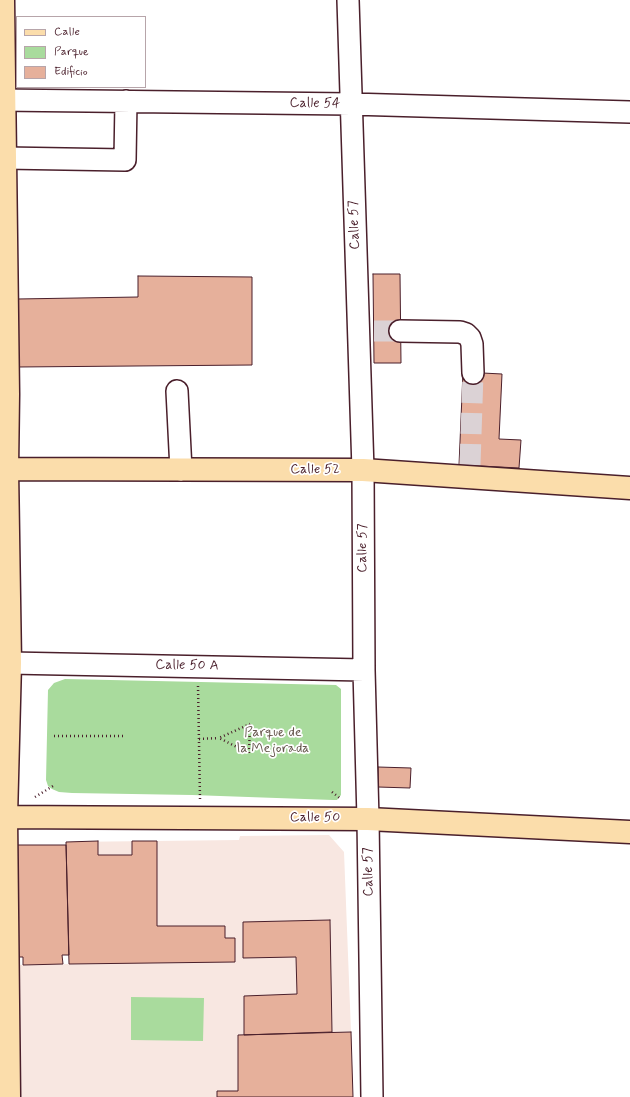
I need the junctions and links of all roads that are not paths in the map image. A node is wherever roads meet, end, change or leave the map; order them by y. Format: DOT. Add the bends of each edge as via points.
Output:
graph roads {
  1 [pos="3,0"];
  2 [pos="348,0"];
  3 [pos="2,100"];
  4 [pos="126,101"];
  5 [pos="351,104"];
  6 [pos="630,112"];
  7 [pos="5,158"];
  8 [pos="400,331"];
  9 [pos="473,372"];
  10 [pos="177,391"];
  11 [pos="4,469"];
  12 [pos="181,470"];
  13 [pos="363,470"];
  14 [pos="630,488"];
  15 [pos="10,662"];
  16 [pos="364,670"];
  17 [pos="3,817"];
  18 [pos="368,819"];
  19 [pos="630,832"];
  20 [pos="8,1097"];
  21 [pos="372,1097"];
  1 -- 3 [label="main road"];
  2 -- 5 [label="street, Calle 57"];
  3 -- 4 [label="street, Calle 54"];
  3 -- 7 [label="main road"];
  4 -- 5 [label="street, Calle 54"];
  4 -- 7 [label="street" via="125,160"];
  5 -- 6 [label="street, Calle 54"];
  5 -- 13 [label="street, Calle 57" via="366,332"];
  7 -- 11 [label="main road" via="8,394"];
  8 -- 9 [label="street" via="466,334 472,344"];
  10 -- 12 [label="street"];
  11 -- 12 [label="main road, Calle 52"];
  11 -- 15 [label="main road"];
  12 -- 13 [label="main road, Calle 52"];
  13 -- 14 [label="main road, Calle 52" via="470,471"];
  13 -- 16 [label="street, Calle 57"];
  15 -- 16 [label="street, Calle 50 A"];
  15 -- 17 [label="main road"];
  16 -- 18 [label="street, Calle 57"];
  17 -- 18 [label="main road, Calle 50"];
  17 -- 20 [label="main road"];
  18 -- 19 [label="main road, Calle 50"];
  18 -- 21 [label="street, Calle 57"];
}
